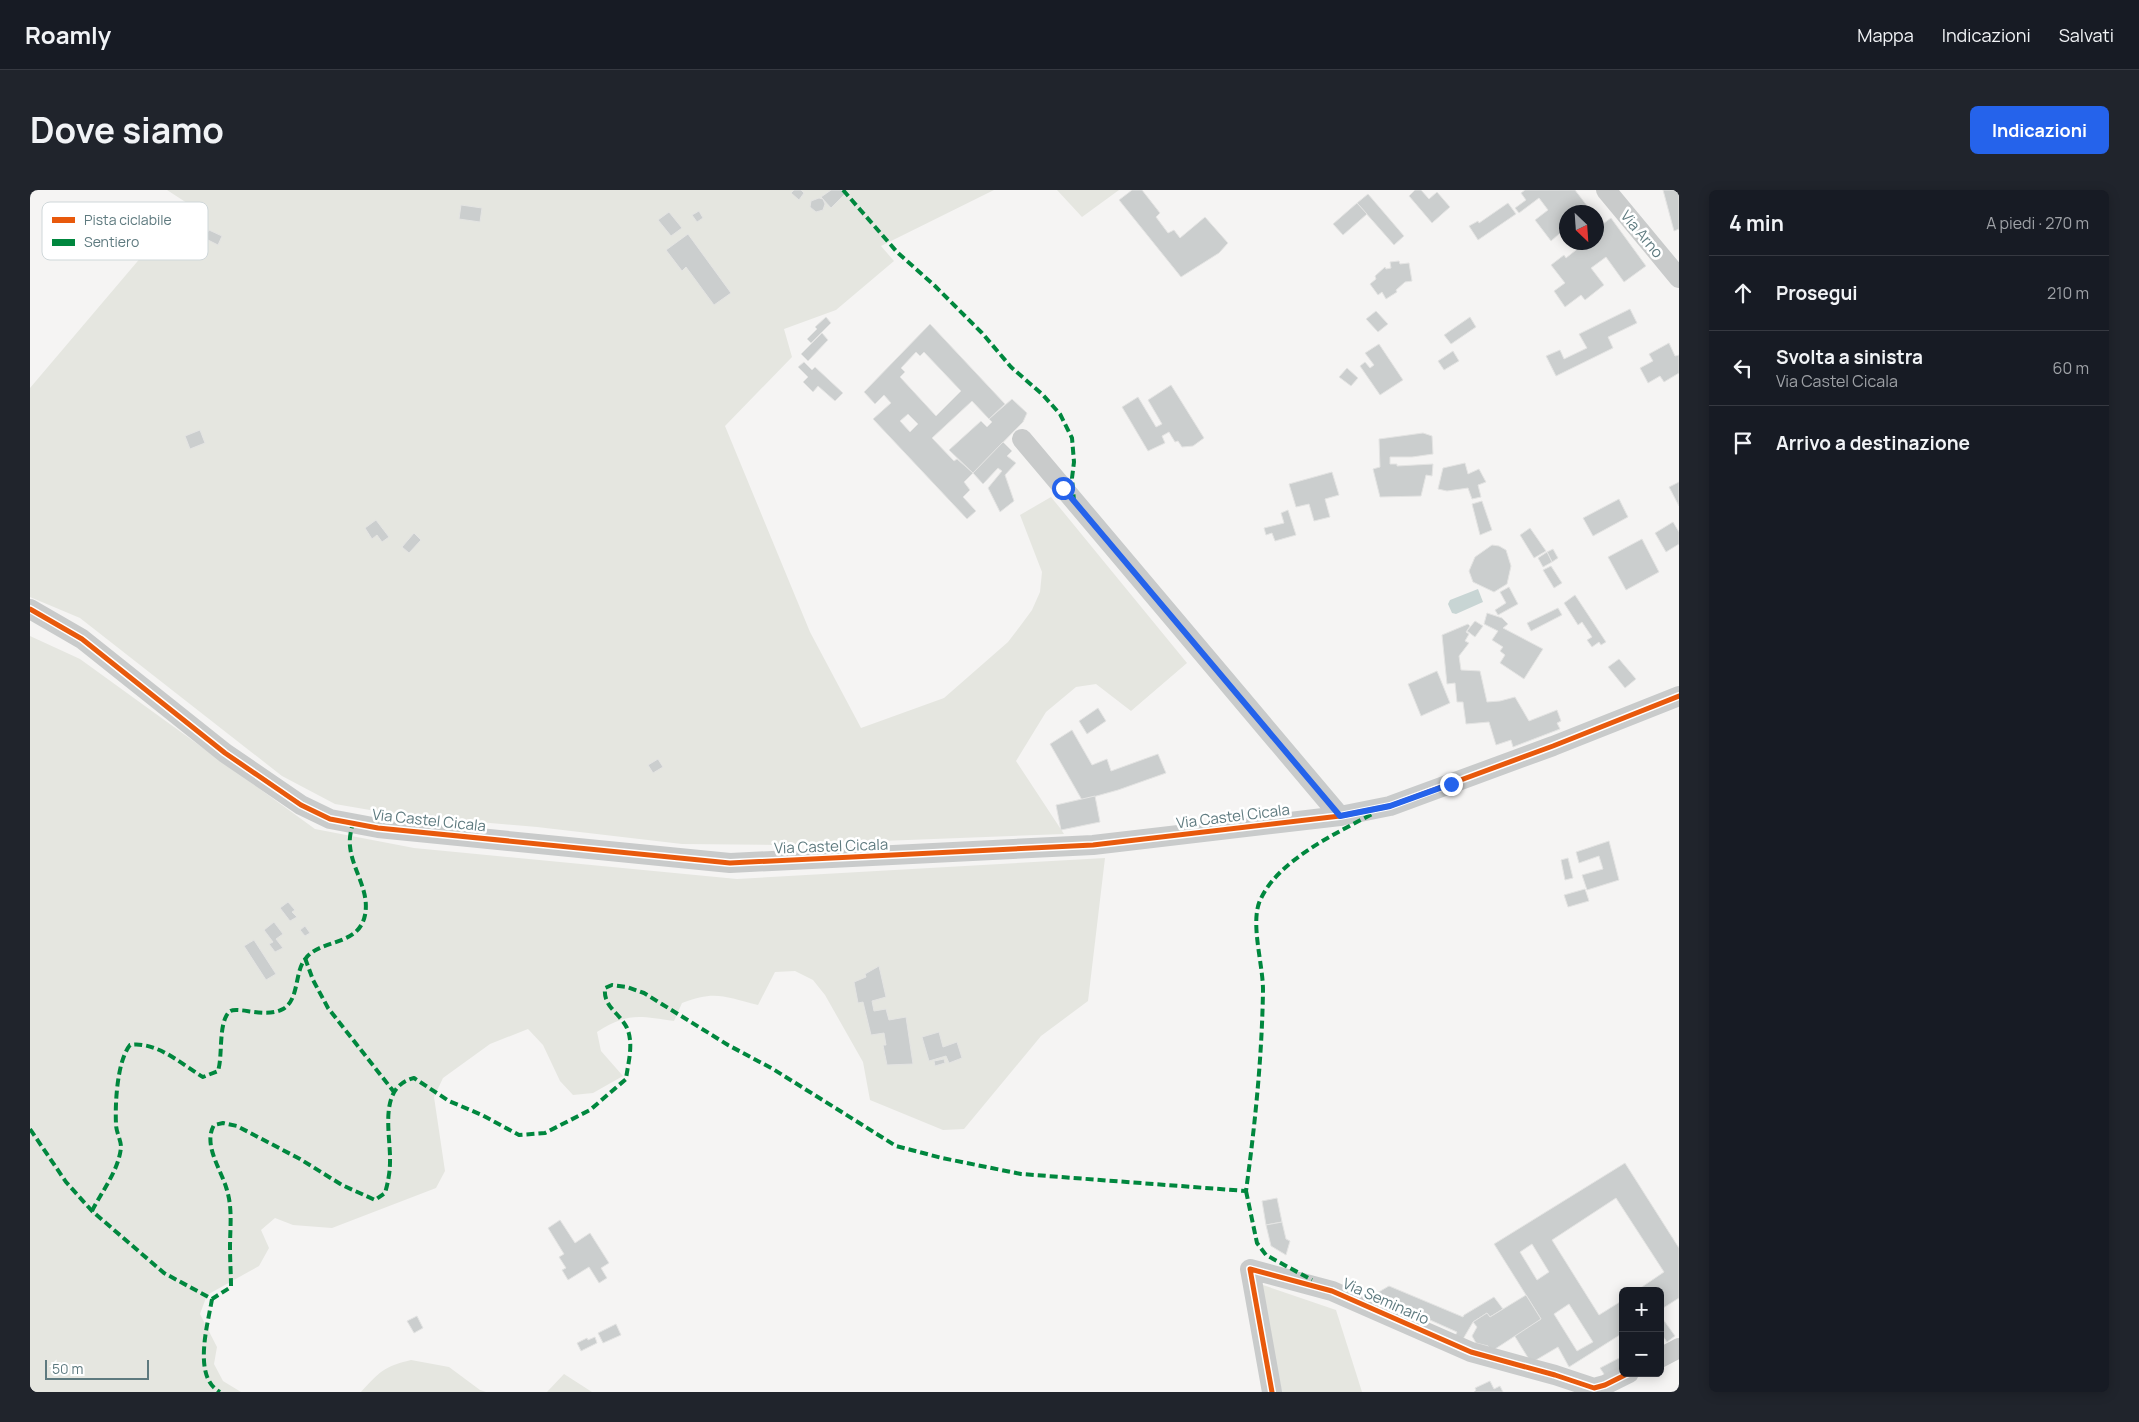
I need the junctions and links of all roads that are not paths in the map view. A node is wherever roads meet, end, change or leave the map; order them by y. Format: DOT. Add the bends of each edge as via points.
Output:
graph roads {
  1 [pos="1606,190"];
  2 [pos="1679,278"];
  3 [pos="1022,439"];
  4 [pos="30,610"];
  5 [pos="1679,696"];
  6 [pos="1340,816"];
  7 [pos="1679,1348"];
  8 [pos="1664,1356"];
  9 [pos="1621,1377"];
  10 [pos="1272,1392"];
  1 -- 2 [label="street, Via Arno"];
  3 -- 6 [label="street"];
  4 -- 6 [label="street, Via Castel Cicala" via="82,638 225,753 301,806 330,819 378,828 730,863 1093,845"];
  5 -- 6 [label="street, Via Castel Cicala" via="1390,806"];
  7 -- 8 [label="street"];
  9 -- 10 [label="street, Via Seminario" via="1594,1388 1471,1352 1332,1291 1250,1269"];
}
